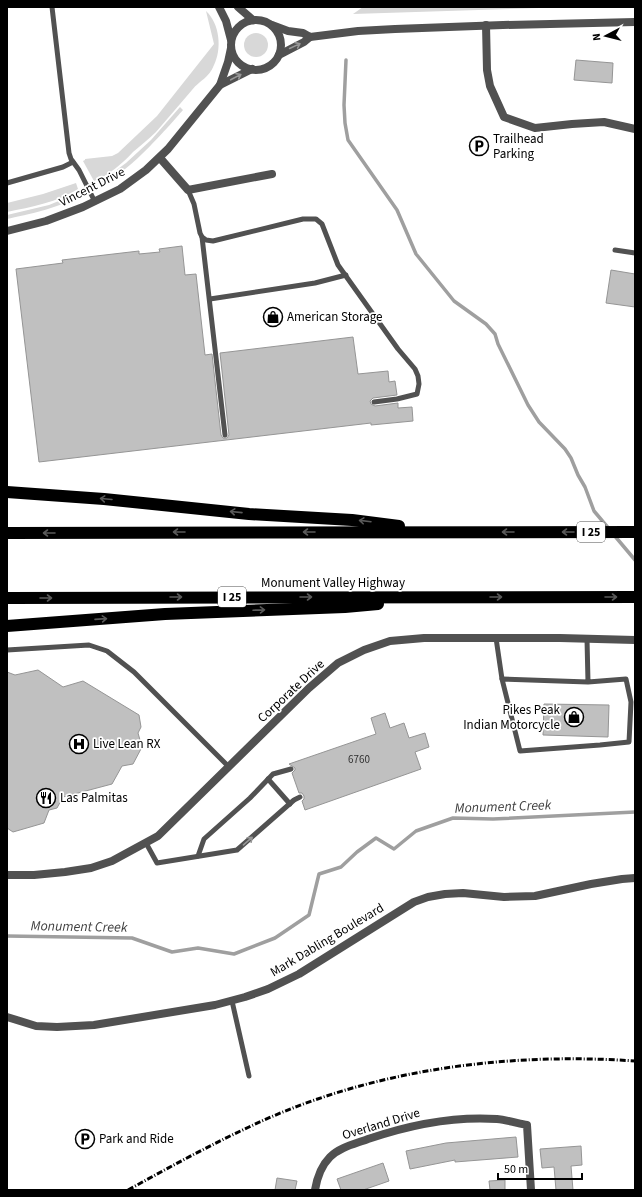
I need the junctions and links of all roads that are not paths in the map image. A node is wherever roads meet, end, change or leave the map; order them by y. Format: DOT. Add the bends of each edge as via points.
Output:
graph roads {
  1 [pos="52,7"];
  2 [pos="219,7"];
  3 [pos="238,7"];
  4 [pos="253,20"];
  5 [pos="635,22"];
  6 [pos="272,25"];
  7 [pos="486,25"];
  8 [pos="310,37"];
  9 [pos="231,45"];
  10 [pos="279,55"];
  11 [pos="252,69"];
  12 [pos="220,85"];
  13 [pos="635,129"];
  14 [pos="160,158"];
  15 [pos="73,162"];
  16 [pos="272,174"];
  17 [pos="7,183"];
  18 [pos="188,190"];
  19 [pos="95,202"];
  20 [pos="7,231"];
  21 [pos="202,238"];
  22 [pos="615,250"];
  23 [pos="635,253"];
  24 [pos="346,275"];
  25 [pos="210,299"];
  26 [pos="374,402"];
  27 [pos="225,435"];
  28 [pos="7,492"];
  29 [pos="446,532"];
  30 [pos="635,532"];
  31 [pos="7,533"];
  32 [pos="457,597"];
  33 [pos="635,597"];
  34 [pos="7,598"];
  35 [pos="7,626"];
  36 [pos="496,638"];
  37 [pos="587,639"];
  38 [pos="634,640"];
  39 [pos="7,650"];
  40 [pos="502,679"];
  41 [pos="588,682"];
  42 [pos="229,767"];
  43 [pos="291,769"];
  44 [pos="268,779"];
  45 [pos="300,797"];
  46 [pos="290,804"];
  47 [pos="146,843"];
  48 [pos="198,856"];
  49 [pos="7,875"];
  50 [pos="635,878"];
  51 [pos="232,1001"];
  52 [pos="7,1017"];
  53 [pos="249,1076"];
  54 [pos="315,1190"];
  55 [pos="530,1190"];
  1 -- 15 [label="lane" via="69,153"];
  2 -- 9 [label="street" via="228,26"];
  3 -- 4 [label="street"];
  4 -- 6 [label="street"];
  4 -- 9 [label="street" via="238,27"];
  5 -- 7 [label="street"];
  6 -- 8 [label="street"];
  6 -- 10 [label="street" via="281,42"];
  7 -- 8 [label="street" via="358,31"];
  7 -- 13 [label="street" via="490,86 504,117 536,128 604,122"];
  10 -- 8 [label="street, one-way"];
  9 -- 11 [label="street" via="233,54 240,64"];
  9 -- 12 [label="street, Vincent Drive"];
  10 -- 11 [label="street" via="271,65"];
  12 -- 11 [label="street, Vincent Drive, one-way"];
  12 -- 14 [label="street, Vincent Drive"];
  14 -- 18 [label="street"];
  14 -- 19 [label="street, Vincent Drive" via="135,179"];
  15 -- 17 [label="lane" via="63,168"];
  15 -- 19 [label="lane"];
  16 -- 18 [label="street"];
  18 -- 21 [label="lane"];
  19 -- 20 [label="street, Vincent Drive" via="59,217"];
  21 -- 24 [label="lane" via="213,241 296,220 316,219 326,230 338,265"];
  21 -- 25 [label="lane"];
  22 -- 23 [label="lane"];
  24 -- 25 [label="lane" via="315,283"];
  24 -- 26 [label="lane" via="418,376 417,394"];
  25 -- 27 [label="lane"];
  29 -- 28 [label="highway, one-way" via="352,520 249,514"];
  30 -- 29 [label="highway, I 25, one-way"];
  29 -- 31 [label="highway, I 25, one-way"];
  32 -- 33 [label="highway, Monument Valley Highway / I 25, one-way"];
  34 -- 32 [label="highway, Monument Valley Highway / I 25, one-way"];
  35 -- 32 [label="highway, one-way" via="165,614 345,607"];
  36 -- 37 [label="street, Corporate Drive"];
  36 -- 40 [label="lane"];
  36 -- 42 [label="street, Corporate Drive" via="390,641 364,650 338,663 309,688"];
  37 -- 38 [label="street, Corporate Drive"];
  37 -- 41 [label="lane"];
  39 -- 42 [label="lane" via="89,645 107,651 134,672"];
  40 -- 41 [label="lane"];
  40 -- 41 [label="lane" via="520,751 628,742 631,702 626,678"];
  42 -- 47 [label="street, Corporate Drive" via="158,836"];
  43 -- 44 [label="lane" via="274,774"];
  44 -- 46 [label="lane"];
  44 -- 48 [label="lane" via="204,839"];
  45 -- 46 [label="lane"];
  48 -- 46 [label="lane, one-way" via="237,850"];
  47 -- 48 [label="lane" via="157,863"];
  47 -- 49 [label="street, Corporate Drive" via="112,861 91,868 34,875"];
  50 -- 51 [label="street, Mark Dabling Boulevard" via="535,896 504,897 464,893 428,897 414,902 299,974 268,989"];
  51 -- 52 [label="street, Mark Dabling Boulevard" via="94,1025 36,1026"];
  51 -- 53 [label="lane"];
  54 -- 55 [label="street, Overland Drive" via="323,1166 331,1156 343,1148 428,1122 465,1119 497,1119 527,1125"];
}
